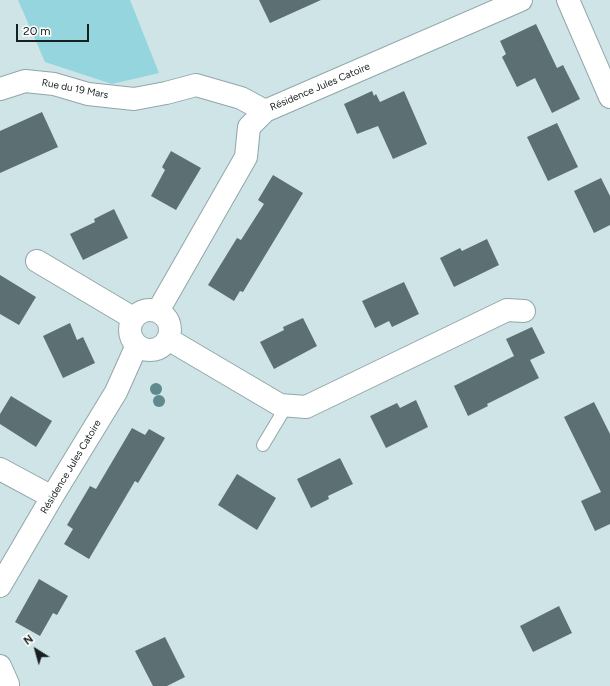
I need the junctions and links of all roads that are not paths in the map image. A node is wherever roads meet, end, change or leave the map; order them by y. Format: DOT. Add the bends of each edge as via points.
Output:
graph roads {
  1 [pos="520,0"];
  2 [pos="568,0"];
  3 [pos="0,89"];
  4 [pos="610,97"];
  5 [pos="266,111"];
  6 [pos="37,261"];
  7 [pos="158,311"];
  8 [pos="524,311"];
  9 [pos="133,318"];
  10 [pos="168,339"];
  11 [pos="137,345"];
  12 [pos="287,405"];
  13 [pos="263,445"];
  14 [pos="0,469"];
  15 [pos="52,497"];
  16 [pos="0,586"];
  1 -- 5 [label="street, Résidence Jules Catoire"];
  2 -- 4 [label="street"];
  3 -- 5 [label="street, Rue du 19 Mars" via="25,81 54,84 88,94 134,99 196,85 241,98"];
  5 -- 7 [label="street, Résidence Jules Catoire" via="249,127 246,157"];
  6 -- 9 [label="street"];
  7 -- 9 [label="street" via="144,310"];
  7 -- 10 [label="street" via="168,320"];
  8 -- 12 [label="street" via="507,310 306,407"];
  9 -- 11 [label="street" via="130,336"];
  10 -- 11 [label="street" via="154,349"];
  10 -- 12 [label="street" via="280,405"];
  11 -- 15 [label="street, Résidence Jules Catoire" via="116,392"];
  12 -- 13 [label="lane"];
  14 -- 15 [label="street"];
  15 -- 16 [label="street, Résidence Jules Catoire"];
}
